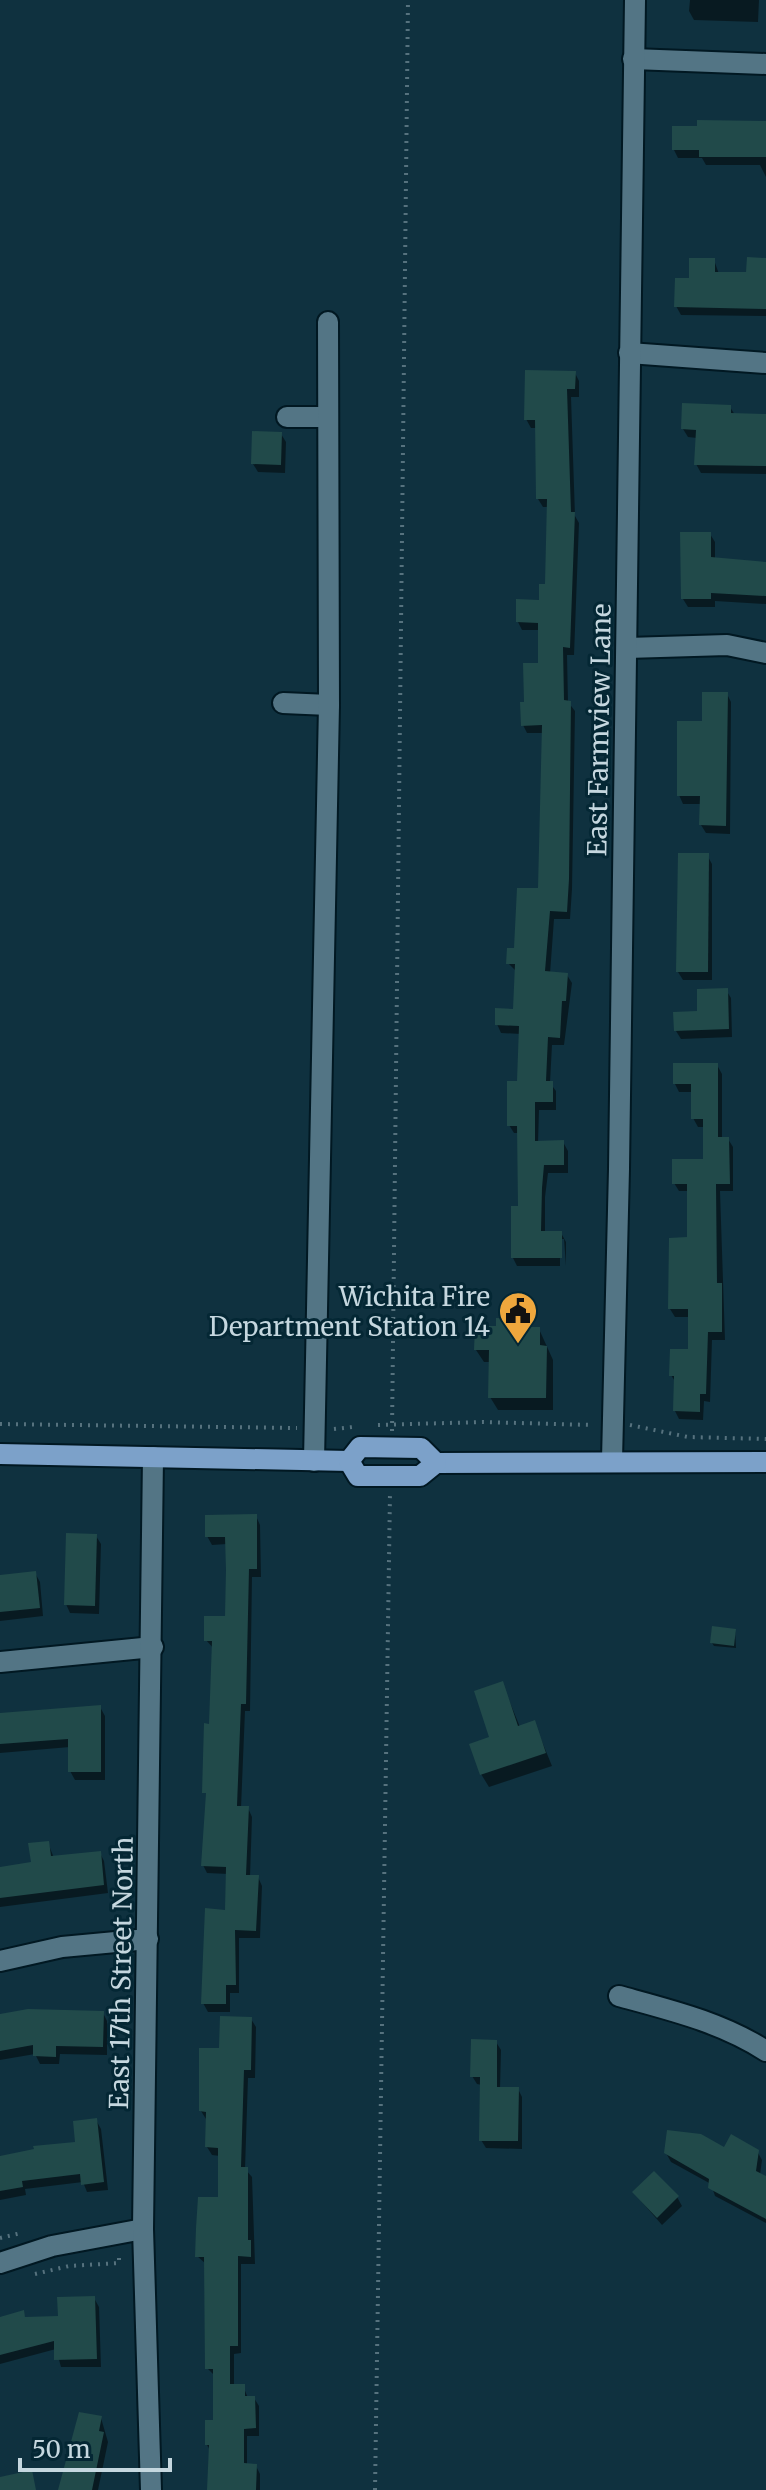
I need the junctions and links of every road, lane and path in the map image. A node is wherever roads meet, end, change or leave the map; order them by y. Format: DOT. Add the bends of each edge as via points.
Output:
graph roads {
  1 [pos="408,0"];
  2 [pos="635,0"];
  3 [pos="633,59"];
  4 [pos="766,64"];
  5 [pos="328,322"];
  6 [pos="629,353"];
  7 [pos="766,363"];
  8 [pos="287,417"];
  9 [pos="328,417"];
  10 [pos="627,648"];
  11 [pos="766,653"];
  12 [pos="283,703"];
  13 [pos="329,705"];
  14 [pos="392,1424"];
  15 [pos="0,1454"];
  16 [pos="153,1457"];
  17 [pos="612,1460"];
  18 [pos="314,1461"];
  19 [pos="349,1461"];
  20 [pos="766,1462"];
  21 [pos="436,1463"];
  22 [pos="390,1491"];
  23 [pos="153,1647"];
  24 [pos="0,1662"];
  25 [pos="148,1939"];
  26 [pos="0,1961"];
  27 [pos="619,1996"];
  28 [pos="766,2051"];
  29 [pos="143,2229"];
  30 [pos="0,2263"];
  31 [pos="119,2263"];
  32 [pos="28,2276"];
  33 [pos="151,2490"];
  34 [pos="375,2490"];
  1 -- 14 [label="path"];
  2 -- 3 [label="street, East Farmview Lane"];
  3 -- 4 [label="street"];
  3 -- 6 [label="street, East Farmview Lane"];
  5 -- 9 [label="street"];
  6 -- 7 [label="street"];
  6 -- 10 [label="street, East Farmview Lane"];
  8 -- 9 [label="street"];
  9 -- 13 [label="street"];
  10 -- 11 [label="street" via="727,645"];
  10 -- 17 [label="street, East Farmview Lane"];
  12 -- 13 [label="street"];
  13 -- 18 [label="street"];
  15 -- 16 [label="main road"];
  16 -- 18 [label="main road"];
  16 -- 23 [label="street, East 17th Street North"];
  17 -- 20 [label="main road"];
  17 -- 21 [label="main road"];
  18 -- 19 [label="main road"];
  19 -- 21 [label="main road" via="360,1447 421,1448"];
  19 -- 21 [label="main road" via="358,1476 420,1476"];
  22 -- 34 [label="path"];
  23 -- 24 [label="street"];
  23 -- 25 [label="street, East 17th Street North"];
  25 -- 26 [label="street" via="62,1947"];
  25 -- 29 [label="street, East 17th Street North"];
  27 -- 28 [label="street" via="690,2015 744,2036"];
  29 -- 30 [label="street" via="52,2246"];
  29 -- 33 [label="street, East 17th Street North"];
  31 -- 32 [label="path" via="69,2266"];
}
